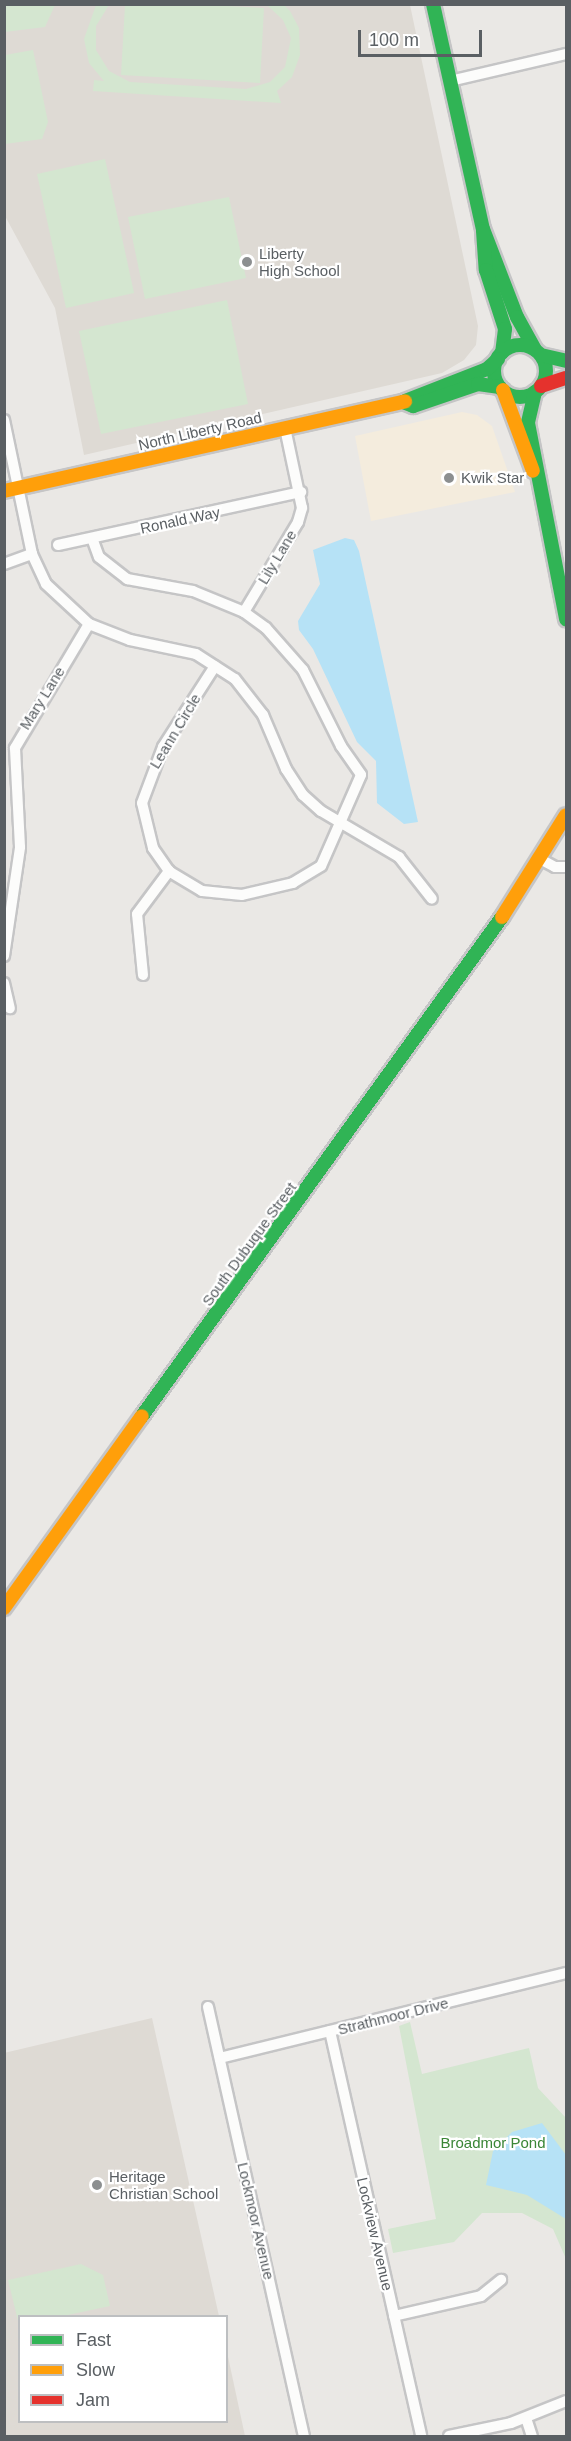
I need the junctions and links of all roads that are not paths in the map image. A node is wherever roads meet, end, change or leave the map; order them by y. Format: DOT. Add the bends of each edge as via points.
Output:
graph roads {
  1 [pos="433,4"];
  2 [pos="567,54"];
  3 [pos="450,81"];
  4 [pos="483,229"];
  5 [pos="538,352"];
  6 [pos="500,356"];
  7 [pos="567,361"];
  8 [pos="567,378"];
  9 [pos="502,388"];
  10 [pos="538,389"];
  11 [pos="403,402"];
  12 [pos="4,420"];
  13 [pos="285,428"];
  14 [pos="535,476"];
  15 [pos="19,488"];
  16 [pos="4,491"];
  17 [pos="300,492"];
  18 [pos="92,538"];
  19 [pos="58,545"];
  20 [pos="33,555"];
  21 [pos="4,564"];
  22 [pos="244,612"];
  23 [pos="567,619"];
  24 [pos="89,624"];
  25 [pos="215,666"];
  26 [pos="9,778"];
  27 [pos="567,815"];
  28 [pos="340,824"];
  29 [pos="543,860"];
  30 [pos="567,867"];
  31 [pos="169,871"];
  32 [pos="432,899"];
  33 [pos="4,956"];
  34 [pos="143,975"];
  35 [pos="4,983"];
  36 [pos="10,1008"];
  37 [pos="4,1608"];
  38 [pos="567,1973"];
  39 [pos="208,2007"];
  40 [pos="330,2031"];
  41 [pos="219,2058"];
  42 [pos="501,2280"];
  43 [pos="394,2316"];
  44 [pos="567,2401"];
  45 [pos="525,2418"];
  46 [pos="304,2436"];
  47 [pos="421,2436"];
  48 [pos="448,2436"];
  49 [pos="532,2436"];
  1 -- 3 [label="main road"];
  2 -- 3 [label="street"];
  3 -- 4 [label="main road"];
  4 -- 5 [label="main road" via="517,317"];
  4 -- 6 [label="main road" via="486,270 505,329"];
  5 -- 6 [label="main road" via="514,346"];
  5 -- 7 [label="main road"];
  5 -- 10 [label="main road" via="546,370"];
  6 -- 9 [label="main road" via="495,373"];
  6 -- 11 [label="main road, North Liberty Road" via="488,369"];
  8 -- 10 [label="main road"];
  9 -- 10 [label="main road" via="519,396"];
  9 -- 11 [label="main road, North Liberty Road" via="478,384 413,406"];
  9 -- 14 [label="main road" via="521,449"];
  10 -- 14 [label="main road" via="528,423"];
  11 -- 13 [label="main road, North Liberty Road"];
  12 -- 15 [label="street"];
  13 -- 15 [label="main road, North Liberty Road"];
  13 -- 17 [label="street, Lily Lane"];
  14 -- 23 [label="main road"];
  15 -- 16 [label="main road, North Liberty Road"];
  15 -- 20 [label="street"];
  17 -- 18 [label="street, Ronald Way"];
  17 -- 22 [label="street, Lily Lane" via="298,522"];
  18 -- 19 [label="street, Ronald Way"];
  18 -- 22 [label="street" via="99,557 127,579 193,591"];
  20 -- 21 [label="street"];
  20 -- 24 [label="street" via="46,584"];
  22 -- 28 [label="street" via="266,628 303,670 341,747 355,762 359,786"];
  24 -- 25 [label="street" via="130,640 181,648"];
  24 -- 26 [label="street, Mary Lane" via="21,732"];
  25 -- 28 [label="street" via="251,696 303,795"];
  25 -- 31 [label="street, Leann Circle" via="146,781 142,803 145,824"];
  26 -- 33 [label="street, Mary Lane" via="20,847"];
  27 -- 29 [label="main road, South Dubuque Street"];
  28 -- 31 [label="street" via="321,866 293,883 220,895 202,891"];
  28 -- 32 [label="street" via="399,857"];
  29 -- 30 [label="street" via="555,867"];
  29 -- 37 [label="main road, South Dubuque Street"];
  31 -- 34 [label="street" via="137,914"];
  35 -- 36 [label="street"];
  38 -- 40 [label="street, Strathmoor Drive"];
  39 -- 41 [label="street, Lockmoor Avenue"];
  40 -- 41 [label="street, Strathmoor Drive"];
  40 -- 43 [label="street, Lockview Avenue"];
  41 -- 46 [label="street, Lockmoor Avenue"];
  42 -- 43 [label="street" via="481,2296"];
  43 -- 47 [label="street, Lockview Avenue"];
  44 -- 45 [label="street"];
  45 -- 48 [label="street"];
  45 -- 49 [label="street"];
}
